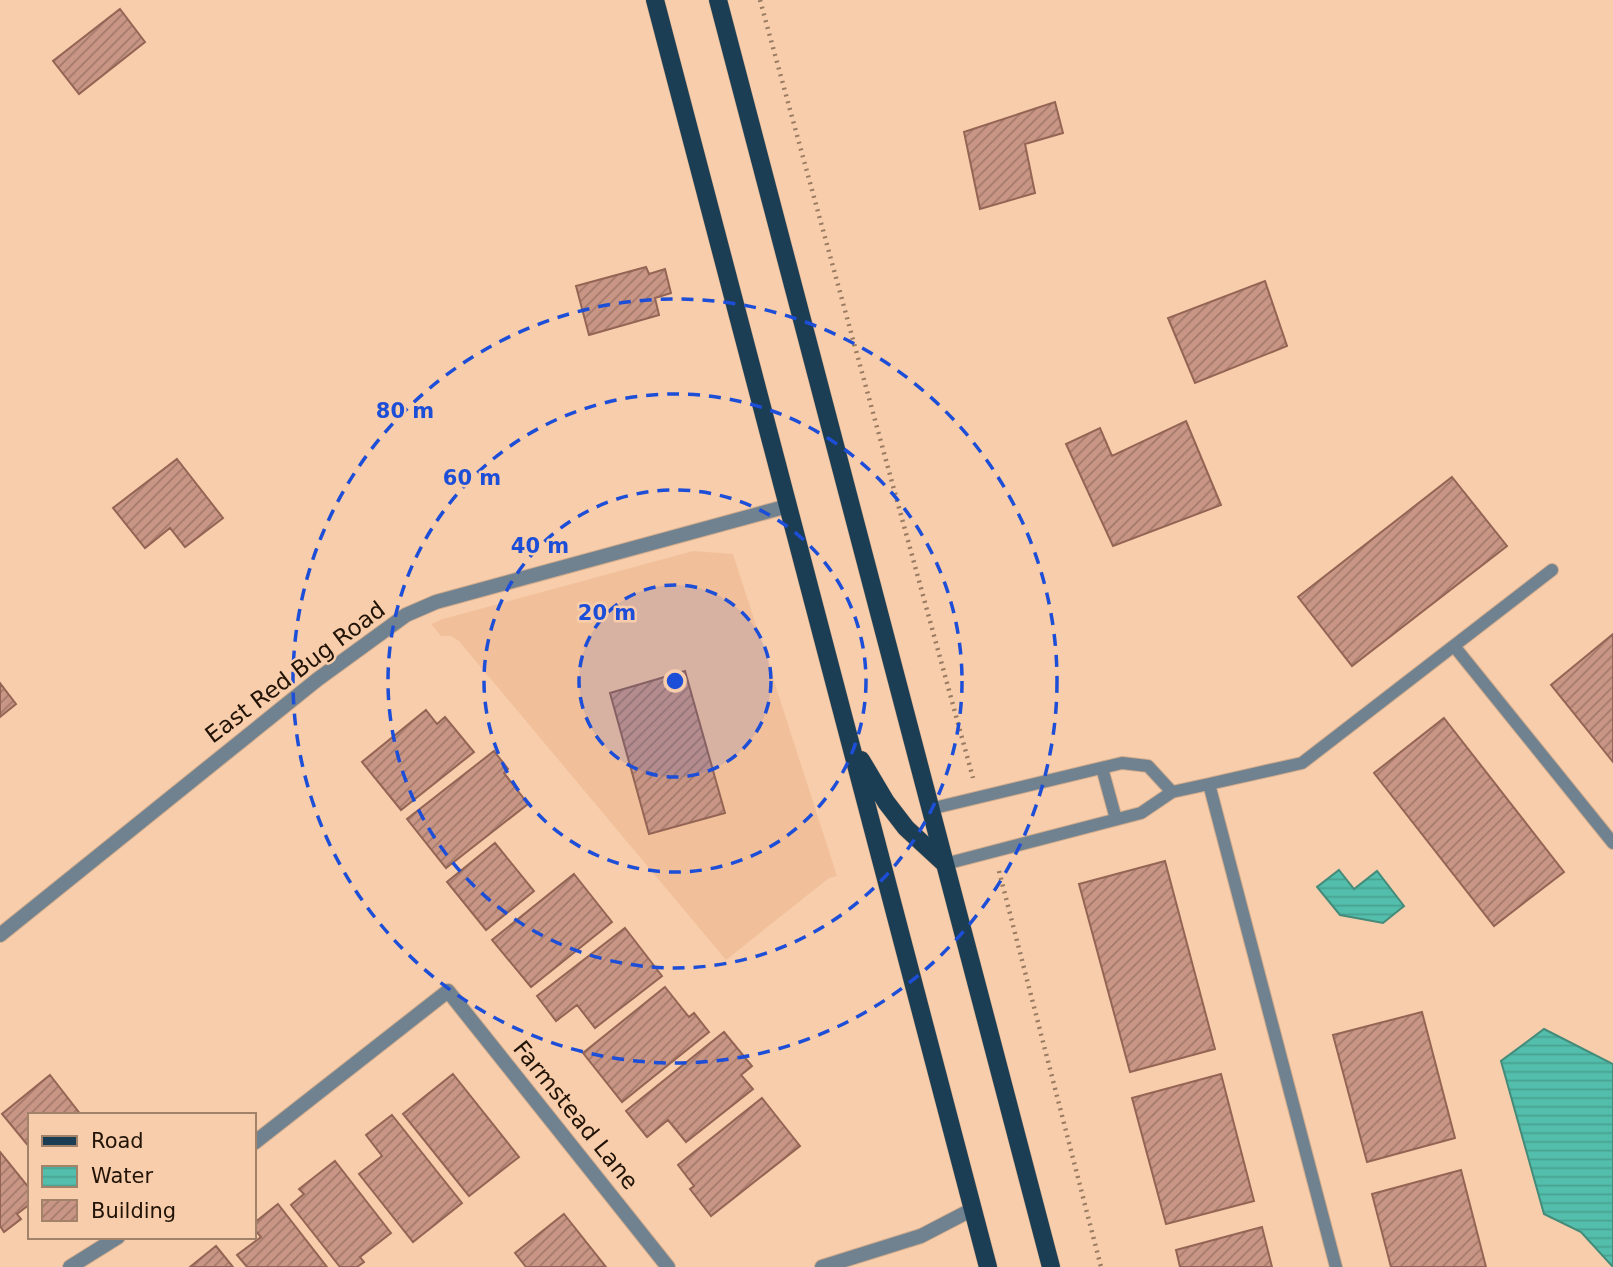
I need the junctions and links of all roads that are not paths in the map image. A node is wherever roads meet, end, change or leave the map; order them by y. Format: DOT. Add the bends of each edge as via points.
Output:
graph roads {
  1 [pos="655,0"];
  2 [pos="718,0"];
  3 [pos="788,506"];
  4 [pos="1552,570"];
  5 [pos="1454,646"];
  6 [pos="850,742"];
  7 [pos="1102,768"];
  8 [pos="1209,784"];
  9 [pos="1172,792"];
  10 [pos="930,808"];
  11 [pos="1116,819"];
  12 [pos="1613,843"];
  13 [pos="945,864"];
  14 [pos="0,935"];
  15 [pos="256,1141"];
  16 [pos="973,1209"];
  17 [pos="115,1239"];
  18 [pos="70,1267"];
  19 [pos="668,1267"];
  20 [pos="822,1267"];
  21 [pos="988,1267"];
  22 [pos="1051,1267"];
  23 [pos="1336,1267"];
  1 -- 3 [label="main road"];
  2 -- 10 [label="main road"];
  3 -- 6 [label="main road"];
  3 -- 14 [label="street, East Red Bug Road" via="436,602 407,615 318,679"];
  4 -- 5 [label="lane"];
  5 -- 8 [label="lane" via="1302,763"];
  5 -- 12 [label="lane"];
  6 -- 13 [label="main road" via="906,828"];
  6 -- 16 [label="main road"];
  7 -- 9 [label="lane" via="1148,766"];
  7 -- 10 [label="lane"];
  7 -- 11 [label="lane"];
  8 -- 9 [label="lane"];
  8 -- 23 [label="lane"];
  9 -- 11 [label="lane" via="1141,813"];
  10 -- 13 [label="main road"];
  11 -- 13 [label="lane"];
  13 -- 22 [label="main road"];
  15 -- 19 [label="street, Farmstead Lane" via="448,991"];
  16 -- 20 [label="street" via="920,1236"];
  16 -- 21 [label="main road"];
  17 -- 18 [label="street"];
}
